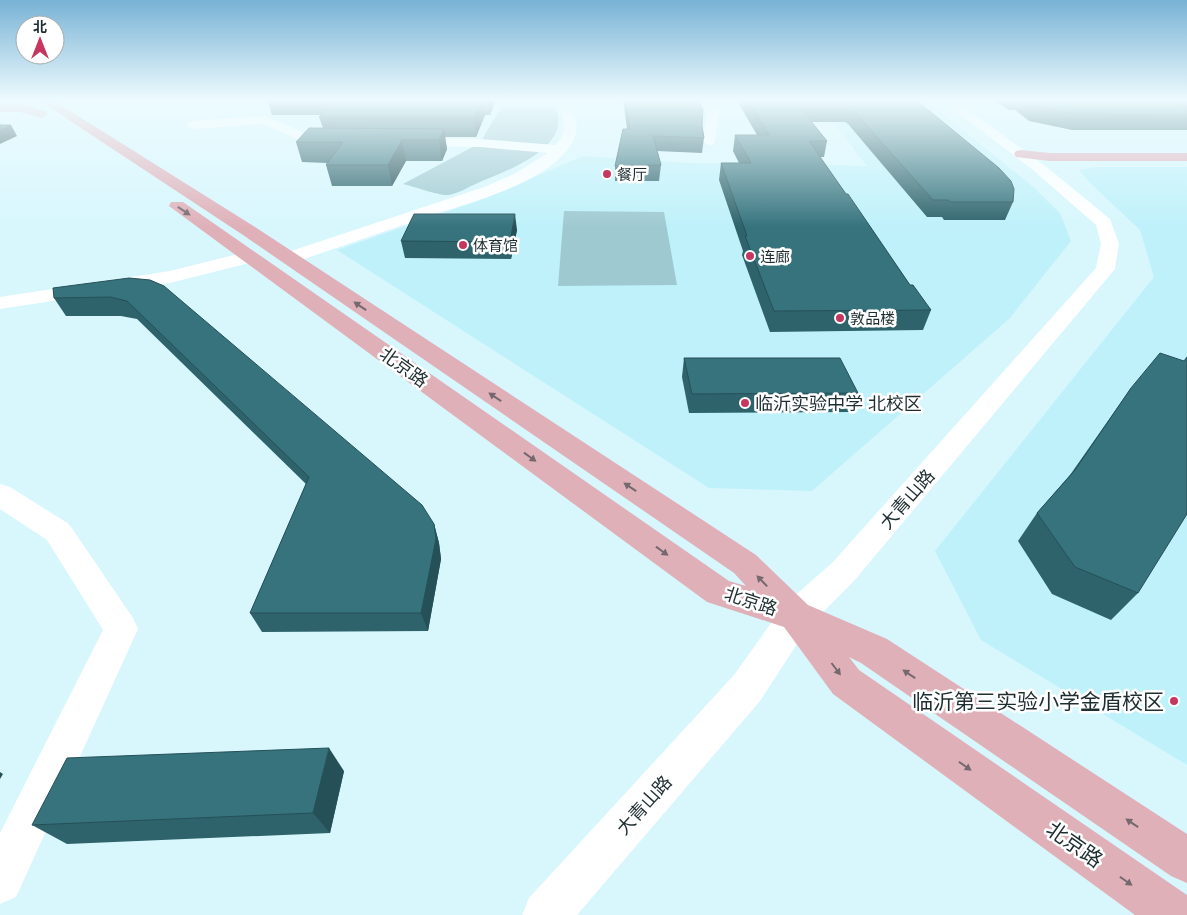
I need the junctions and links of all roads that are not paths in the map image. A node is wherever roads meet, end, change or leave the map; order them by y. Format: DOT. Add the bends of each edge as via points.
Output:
graph roads {
  1 [pos="99,142"];
  2 [pos="108,142"];
  3 [pos="313,142"];
  4 [pos="353,142"];
  5 [pos="392,142"];
  6 [pos="566,142"];
  7 [pos="1004,142"];
  8 [pos="560,150"];
  9 [pos="1187,152"];
  10 [pos="1021,154"];
  11 [pos="1187,157"];
  12 [pos="250,257"];
  13 [pos="289,258"];
  14 [pos="0,303"];
  15 [pos="0,495"];
  16 [pos="796,616"];
  17 [pos="1187,860"];
  18 [pos="0,881"];
  19 [pos="546,915"];
  20 [pos="1175,915"];
  1 -- 12 [label="main road, 北京路, one-way"];
  2 -- 13 [label="main road, 北京路"];
  3 -- 4 [label="street"];
  5 -- 8 [label="street" via="480,143"];
  6 -- 8 [label="street"];
  7 -- 10 [label="street, 大青山路"];
  8 -- 13 [label="street" via="516,178 468,198"];
  9 -- 10 [label="main road"];
  10 -- 11 [label="main road"];
  10 -- 16 [label="street, 大青山路" via="1104,223 1110,244 1105,269 843,572"];
  12 -- 14 [label="street" via="170,277"];
  12 -- 16 [label="main road, 北京路, one-way" via="719,592"];
  16 -- 13 [label="main road, 北京路, one-way" via="746,564"];
  15 -- 18 [label="street" via="58,532 120,630"];
  17 -- 16 [label="main road, 北京路, one-way" via="874,651"];
  16 -- 19 [label="street, 大青山路" via="747,688"];
  16 -- 20 [label="main road, 北京路, one-way" via="846,682"];
}
